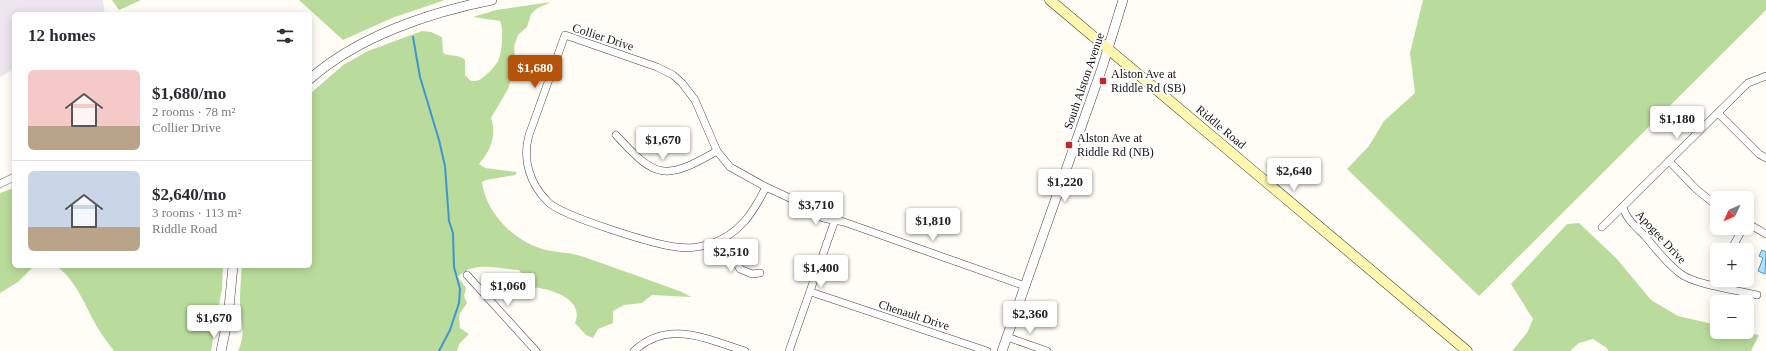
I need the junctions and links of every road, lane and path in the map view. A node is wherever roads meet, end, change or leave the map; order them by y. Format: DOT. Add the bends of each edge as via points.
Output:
graph roads {
  1 [pos="492,0"];
  2 [pos="1050,0"];
  3 [pos="1124,0"];
  4 [pos="1108,48"];
  5 [pos="1766,76"];
  6 [pos="312,77"];
  7 [pos="1718,113"];
  8 [pos="616,135"];
  9 [pos="716,151"];
  10 [pos="1766,158"];
  11 [pos="1669,161"];
  12 [pos="12,179"];
  13 [pos="0,184"];
  14 [pos="766,187"];
  15 [pos="1710,200"];
  16 [pos="1623,207"];
  17 [pos="835,220"];
  18 [pos="1602,227"];
  19 [pos="1754,227"];
  20 [pos="1766,234"];
  21 [pos="723,239"];
  22 [pos="233,268"];
  23 [pos="760,272"];
  24 [pos="467,275"];
  25 [pos="1710,282"];
  26 [pos="1025,286"];
  27 [pos="1732,287"];
  28 [pos="811,292"];
  29 [pos="1757,295"];
  30 [pos="1007,337"];
  31 [pos="221,351"];
  32 [pos="536,351"];
  33 [pos="634,351"];
  34 [pos="745,351"];
  35 [pos="788,351"];
  36 [pos="987,351"];
  37 [pos="1002,351"];
  38 [pos="1047,351"];
  39 [pos="1467,351"];
  1 -- 6 [label="street" via="423,18 377,37 340,56"];
  2 -- 4 [label="main road, Riddle Road"];
  3 -- 4 [label="street, South Alston Avenue"];
  4 -- 26 [label="street, South Alston Avenue"];
  4 -- 39 [label="main road, Riddle Road"];
  5 -- 7 [label="street" via="1748,83"];
  7 -- 10 [label="street"];
  7 -- 11 [label="street"];
  8 -- 9 [label="street" via="641,162 666,171 682,170"];
  9 -- 14 [label="street, Collier Drive" via="735,171"];
  9 -- 21 [label="street, Collier Drive" via="695,100 673,75 564,35 526,147 530,173 544,197 554,207 566,213 666,246 699,247"];
  11 -- 15 [label="street"];
  11 -- 16 [label="street"];
  12 -- 13 [label="street"];
  14 -- 17 [label="street, Collier Drive" via="809,207 819,208"];
  14 -- 21 [label="street, Collier Drive" via="750,216"];
  16 -- 18 [label="street"];
  16 -- 25 [label="street, Apogee Drive" via="1635,225 1681,275 1700,283"];
  17 -- 26 [label="street, Collier Drive"];
  17 -- 28 [label="street"];
  19 -- 20 [label="street"];
  21 -- 23 [label="street" via="740,269 752,274"];
  22 -- 31 [label="street" via="227,324"];
  24 -- 32 [label="street"];
  26 -- 30 [label="street, South Alston Avenue"];
  27 -- 29 [label="street, Apogee Drive"];
  28 -- 35 [label="street"];
  28 -- 36 [label="street, Chenault Drive"];
  30 -- 37 [label="street, South Alston Avenue"];
  30 -- 38 [label="street"];
  33 -- 34 [label="street" via="647,341 674,333 705,338"];
}
